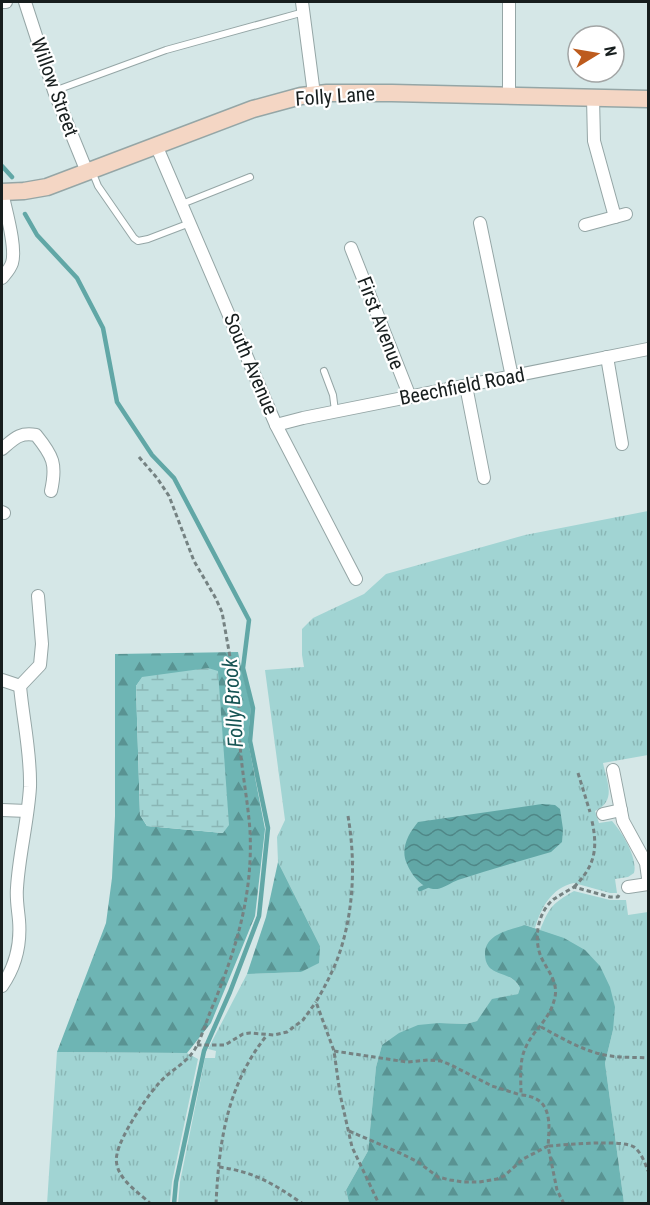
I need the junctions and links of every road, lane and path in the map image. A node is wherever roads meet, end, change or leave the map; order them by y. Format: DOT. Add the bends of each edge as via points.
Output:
graph roads {
  1 [pos="25,2"];
  2 [pos="509,2"];
  3 [pos="303,7"];
  4 [pos="54,91"];
  5 [pos="314,94"];
  6 [pos="508,96"];
  7 [pos="594,98"];
  8 [pos="648,99"];
  9 [pos="156,145"];
  10 [pos="89,171"];
  11 [pos="250,177"];
  12 [pos="2,192"];
  13 [pos="182,204"];
  14 [pos="190,223"];
  15 [pos="480,223"];
  16 [pos="585,225"];
  17 [pos="351,248"];
  18 [pos="2,278"];
  19 [pos="648,349"];
  20 [pos="607,357"];
  21 [pos="324,371"];
  22 [pos="512,376"];
  23 [pos="466,386"];
  24 [pos="410,397"];
  25 [pos="335,411"];
  26 [pos="276,425"];
  27 [pos="622,444"];
  28 [pos="2,449"];
  29 [pos="139,457"];
  30 [pos="484,478"];
  31 [pos="51,491"];
  32 [pos="356,579"];
  33 [pos="38,596"];
  34 [pos="2,680"];
  35 [pos="20,686"];
  36 [pos="613,770"];
  37 [pos="578,773"];
  38 [pos="2,810"];
  39 [pos="621,810"];
  40 [pos="27,811"];
  41 [pos="603,814"];
  42 [pos="348,816"];
  43 [pos="648,878"];
  44 [pos="648,884"];
  45 [pos="628,887"];
  46 [pos="574,888"];
  47 [pos="2,986"];
  48 [pos="316,1002"];
  49 [pos="541,1027"];
  50 [pos="267,1035"];
  51 [pos="199,1045"];
  52 [pos="334,1051"];
  53 [pos="648,1058"];
  54 [pos="521,1095"];
  55 [pos="348,1130"];
  56 [pos="548,1146"];
  57 [pos="219,1167"];
  58 [pos="648,1171"];
  59 [pos="151,1203"];
  60 [pos="216,1203"];
  61 [pos="303,1203"];
  62 [pos="380,1203"];
  63 [pos="564,1203"];
  1 -- 4 [label="street, Willow Street"];
  2 -- 6 [label="street"];
  3 -- 4 [label="lane" via="166,50"];
  3 -- 5 [label="street"];
  4 -- 10 [label="street, Willow Street"];
  5 -- 6 [label="main road, Folly Lane"];
  5 -- 9 [label="main road, Folly Lane" via="267,104"];
  6 -- 7 [label="main road, Folly Lane"];
  7 -- 8 [label="main road, Folly Lane"];
  7 -- 16 [label="street" via="594,141 620,215"];
  9 -- 10 [label="main road, Folly Lane"];
  9 -- 13 [label="street, South Avenue"];
  10 -- 12 [label="main road, Folly Lane" via="39,189"];
  10 -- 14 [label="lane" via="138,241"];
  11 -- 13 [label="lane"];
  12 -- 18 [label="street" via="13,260"];
  13 -- 14 [label="street, South Avenue"];
  14 -- 26 [label="street, South Avenue"];
  15 -- 22 [label="street"];
  17 -- 24 [label="street, First Avenue"];
  19 -- 20 [label="street, Beechfield Road"];
  20 -- 22 [label="street, Beechfield Road"];
  20 -- 27 [label="street"];
  21 -- 25 [label="lane"];
  22 -- 23 [label="street, Beechfield Road"];
  23 -- 24 [label="street, Beechfield Road"];
  23 -- 30 [label="street"];
  24 -- 25 [label="street, Beechfield Road"];
  25 -- 26 [label="street, Beechfield Road"];
  26 -- 32 [label="street, South Avenue"];
  28 -- 31 [label="street" via="18,436 36,435 53,461"];
  29 -- 51 [label="path" via="169,496 194,561 219,604 240,713 250,833 246,904 232,957"];
  33 -- 35 [label="street" via="40,665"];
  34 -- 35 [label="street"];
  35 -- 40 [label="street" via="30,766"];
  36 -- 39 [label="street"];
  37 -- 46 [label="path" via="595,846 591,865"];
  38 -- 40 [label="street"];
  39 -- 41 [label="street"];
  39 -- 43 [label="street" via="646,863"];
  40 -- 47 [label="street" via="16,891 19,942 13,966"];
  42 -- 48 [label="path" via="353,865 345,936"];
  44 -- 45 [label="street"];
  45 -- 46 [label="path" via="618,897"];
  46 -- 49 [label="path" via="554,899 537,931 538,950 555,986 552,1007"];
  48 -- 50 [label="path" via="291,1029"];
  48 -- 52 [label="path"];
  49 -- 53 [label="path" via="602,1054"];
  49 -- 54 [label="path" via="523,1052"];
  50 -- 51 [label="path" via="243,1034 225,1045"];
  50 -- 57 [label="path" via="244,1068 233,1096"];
  51 -- 59 [label="path" via="188,1060 159,1083 119,1147 116,1161 120,1173"];
  52 -- 54 [label="path" via="407,1062 441,1061 492,1086"];
  52 -- 55 [label="path"];
  54 -- 56 [label="path" via="538,1099 548,1113"];
  55 -- 56 [label="path" via="418,1162 438,1177 463,1182 497,1179"];
  55 -- 62 [label="path" via="354,1154"];
  56 -- 58 [label="path" via="630,1145 639,1152"];
  56 -- 63 [label="path" via="557,1190"];
  57 -- 60 [label="path"];
  57 -- 61 [label="path" via="259,1177"];
}
